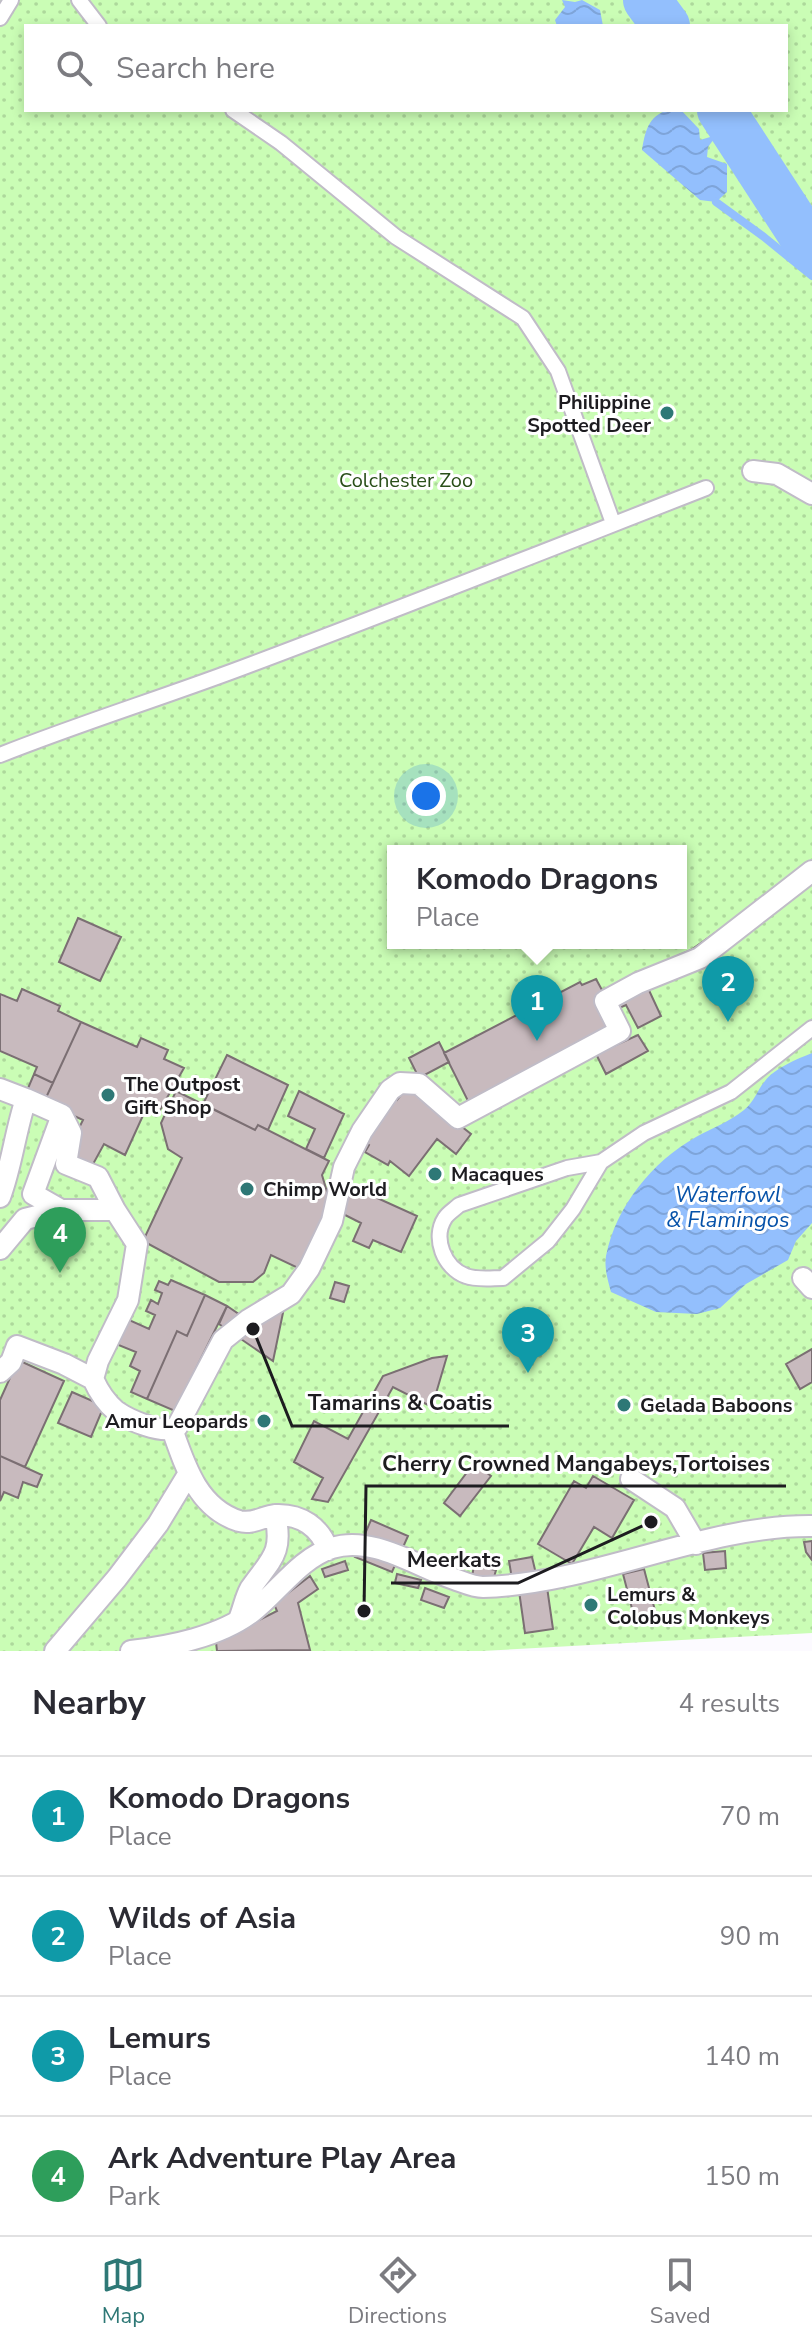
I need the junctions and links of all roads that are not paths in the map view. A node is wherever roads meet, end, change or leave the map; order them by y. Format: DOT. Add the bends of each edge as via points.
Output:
graph roads {
  1 [pos="11,0"];
  2 [pos="79,0"];
  3 [pos="0,18"];
  4 [pos="97,24"];
  5 [pos="236,112"];
  6 [pos="753,471"];
  7 [pos="706,488"];
  8 [pos="812,494"];
  9 [pos="613,523"];
  10 [pos="0,755"];
  11 [pos="812,871"];
  12 [pos="812,1028"];
  13 [pos="0,1089"];
  14 [pos="26,1099"];
  15 [pos="62,1115"];
  16 [pos="601,1162"];
  17 [pos="2,1191"];
  18 [pos="33,1194"];
  19 [pos="61,1210"];
  20 [pos="115,1210"];
  21 [pos="0,1249"];
  22 [pos="9,1342"];
  23 [pos="0,1372"];
  24 [pos="93,1379"];
  25 [pos="172,1429"];
  26 [pos="189,1473"];
  27 [pos="631,1479"];
  28 [pos="275,1515"];
  29 [pos="812,1526"];
  30 [pos="696,1544"];
  31 [pos="328,1550"];
  32 [pos="239,1619"];
  33 [pos="55,1651"];
  34 [pos="131,1651"];
  1 -- 3 [label="lane"];
  2 -- 4 [label="lane"];
  5 -- 9 [label="lane" via="396,237 523,318 558,371"];
  6 -- 8 [label="street" via="777,474"];
  7 -- 9 [label="lane"];
  9 -- 10 [label="lane" via="256,663"];
  11 -- 25 [label="street" via="700,958 605,1001 620,1031 458,1118 419,1084 400,1083 390,1090 344,1167 332,1221 309,1269 291,1294 223,1340"];
  12 -- 16 [label="lane" via="731,1092 644,1133"];
  13 -- 14 [label="street"];
  14 -- 15 [label="street"];
  14 -- 17 [label="street"];
  15 -- 18 [label="street"];
  15 -- 20 [label="street" via="71,1133 66,1164 95,1171"];
  16 -- 16 [label="lane" via="567,1168 459,1205 440,1232 448,1262 465,1276 503,1278 548,1241"];
  17 -- 18 [label="street"];
  18 -- 19 [label="street"];
  19 -- 20 [label="street"];
  19 -- 21 [label="street" via="25,1219"];
  20 -- 24 [label="street" via="137,1244 128,1300"];
  22 -- 23 [label="street" via="11,1362"];
  22 -- 24 [label="street"];
  24 -- 25 [label="street" via="116,1411 158,1430"];
  25 -- 26 [label="street"];
  26 -- 28 [label="street" via="205,1500 240,1521"];
  26 -- 33 [label="street" via="158,1524"];
  27 -- 30 [label="street" via="675,1508"];
  28 -- 31 [label="street" via="305,1520"];
  28 -- 32 [label="street" via="280,1538"];
  29 -- 30 [label="street" via="744,1532"];
  30 -- 31 [label="street" via="561,1576 478,1587 361,1544"];
  31 -- 32 [label="street"];
  32 -- 34 [label="street" via="190,1639"];
}
